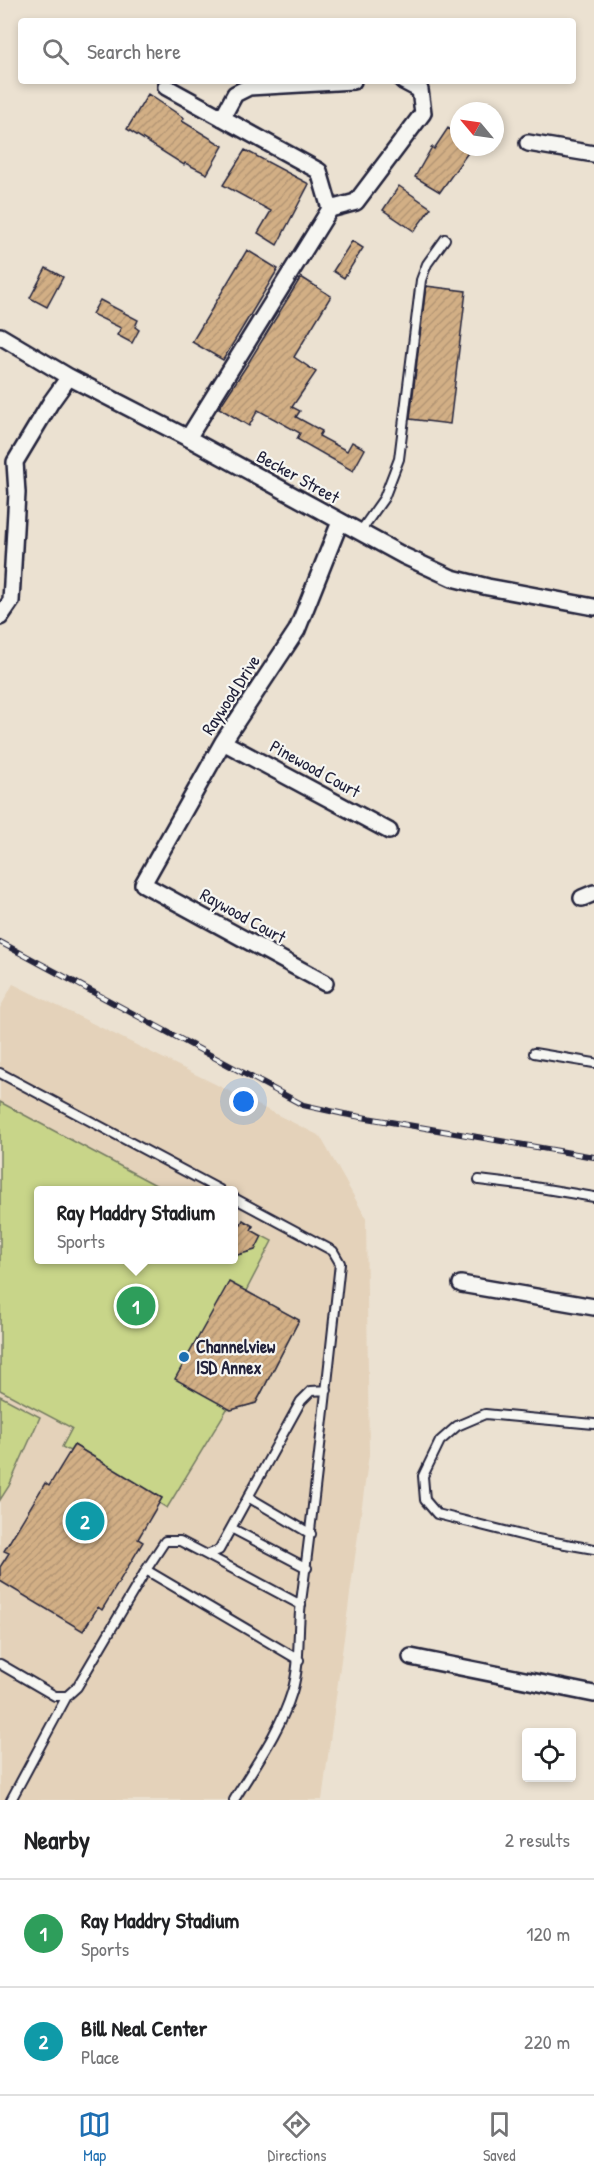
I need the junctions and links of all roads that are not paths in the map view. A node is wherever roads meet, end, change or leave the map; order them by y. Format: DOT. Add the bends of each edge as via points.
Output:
graph roads {
  1 [pos="301,84"];
  2 [pos="409,84"];
  3 [pos="166,87"];
  4 [pos="222,118"];
  5 [pos="528,143"];
  6 [pos="594,154"];
  7 [pos="330,209"];
  8 [pos="445,239"];
  9 [pos="0,336"];
  10 [pos="69,377"];
  11 [pos="188,438"];
  12 [pos="340,522"];
  13 [pos="360,532"];
  14 [pos="594,607"];
  15 [pos="0,617"];
  16 [pos="224,742"];
  17 [pos="388,831"];
  18 [pos="143,884"];
  19 [pos="325,983"];
  20 [pos="534,1053"];
  21 [pos="594,1064"];
  22 [pos="0,1074"];
  23 [pos="479,1180"];
  24 [pos="211,1186"];
  25 [pos="594,1197"];
  26 [pos="238,1200"];
  27 [pos="461,1284"];
  28 [pos="594,1306"];
  29 [pos="327,1390"];
  30 [pos="594,1424"];
  31 [pos="248,1497"];
  32 [pos="231,1527"];
  33 [pos="311,1534"];
  34 [pos="594,1549"];
  35 [pos="207,1555"];
  36 [pos="307,1568"];
  37 [pos="146,1570"];
  38 [pos="301,1605"];
  39 [pos="411,1657"];
  40 [pos="299,1660"];
  41 [pos="0,1664"];
  42 [pos="594,1694"];
  43 [pos="67,1696"];
  44 [pos="11,1800"];
  45 [pos="234,1800"];
  1 -- 4 [label="street" via="249,87 235,94"];
  2 -- 7 [label="street" via="420,90 423,113 356,202"];
  3 -- 4 [label="street"];
  4 -- 7 [label="street" via="319,171"];
  5 -- 6 [label="street"];
  7 -- 11 [label="street"];
  8 -- 13 [label="lane" via="421,280 399,459 384,498"];
  9 -- 10 [label="street, Becker Street"];
  10 -- 11 [label="street, Becker Street"];
  10 -- 15 [label="street" via="15,462 12,601"];
  11 -- 12 [label="street, Becker Street"];
  12 -- 13 [label="street, Becker Street"];
  12 -- 16 [label="street, Raywood Drive" via="297,630"];
  13 -- 14 [label="street, Becker Street" via="452,578"];
  16 -- 17 [label="street, Pinewood Court"];
  16 -- 18 [label="street, Raywood Drive"];
  18 -- 19 [label="street, Raywood Court"];
  20 -- 21 [label="lane"];
  22 -- 24 [label="lane"];
  23 -- 25 [label="lane"];
  26 -- 29 [label="lane" via="338,1256"];
  27 -- 28 [label="street"];
  29 -- 31 [label="lane" via="310,1391 301,1401"];
  29 -- 33 [label="lane"];
  30 -- 34 [label="lane" via="485,1414 457,1425 440,1442 423,1476 425,1500 436,1514"];
  31 -- 32 [label="lane"];
  31 -- 33 [label="lane"];
  32 -- 35 [label="lane" via="219,1550"];
  32 -- 36 [label="lane"];
  33 -- 36 [label="lane"];
  35 -- 37 [label="lane" via="180,1541 165,1541"];
  35 -- 38 [label="lane"];
  36 -- 38 [label="lane"];
  37 -- 40 [label="lane"];
  37 -- 43 [label="lane"];
  38 -- 40 [label="lane"];
  39 -- 42 [label="street"];
  40 -- 45 [label="lane" via="292,1693 275,1733"];
  41 -- 43 [label="lane" via="54,1696"];
  43 -- 44 [label="lane"];
}
